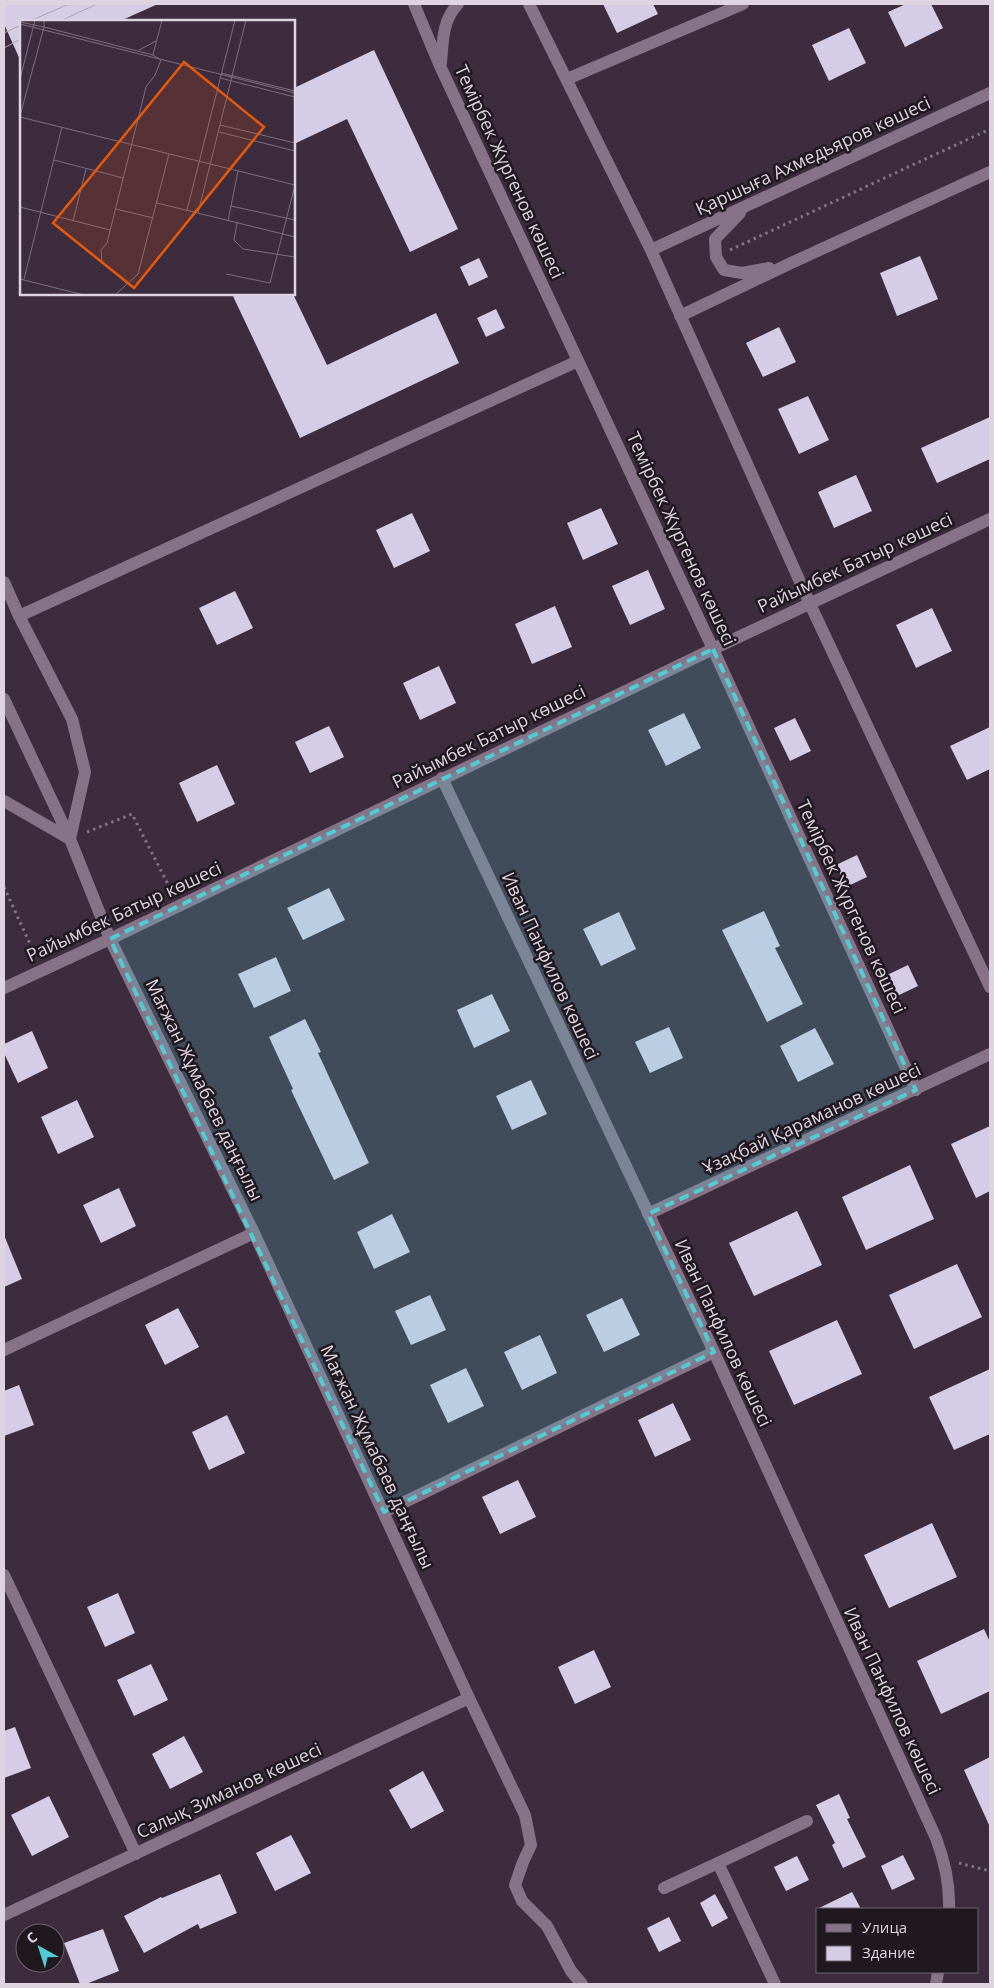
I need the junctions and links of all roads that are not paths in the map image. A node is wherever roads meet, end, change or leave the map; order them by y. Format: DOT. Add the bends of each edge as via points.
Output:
graph roads {
  1 [pos="414,4"];
  2 [pos="458,4"];
  3 [pos="743,4"];
  4 [pos="528,5"];
  5 [pos="440,66"];
  6 [pos="567,79"];
  7 [pos="990,92"];
  8 [pos="990,172"];
  9 [pos="751,205"];
  10 [pos="651,250"];
  11 [pos="791,263"];
  12 [pos="680,316"];
  13 [pos="578,360"];
  14 [pos="990,519"];
  15 [pos="4,582"];
  16 [pos="810,604"];
  17 [pos="19,616"];
  18 [pos="712,649"];
  19 [pos="4,699"];
  20 [pos="442,778"];
  21 [pos="4,801"];
  22 [pos="70,839"];
  23 [pos="110,939"];
  24 [pos="4,988"];
  25 [pos="990,988"];
  26 [pos="990,1054"];
  27 [pos="916,1090"];
  28 [pos="648,1214"];
  29 [pos="254,1233"];
  30 [pos="4,1350"];
  31 [pos="714,1352"];
  32 [pos="384,1512"];
  33 [pos="4,1575"];
  34 [pos="469,1698"];
  35 [pos="807,1821"];
  36 [pos="136,1854"];
  37 [pos="718,1863"];
  38 [pos="664,1888"];
  39 [pos="948,1908"];
  40 [pos="4,1915"];
  41 [pos="582,1984"];
  42 [pos="775,1984"];
  1 -- 5 [label="street, Темірбек Жүргенов көшесі"];
  2 -- 5 [label="street" via="449,13"];
  3 -- 6 [label="street"];
  4 -- 6 [label="street"];
  5 -- 13 [label="street, Темірбек Жүргенов көшесі"];
  6 -- 10 [label="street"];
  7 -- 9 [label="street, Қаршыға Ахмедьяров көшесі"];
  8 -- 11 [label="street"];
  9 -- 10 [label="street, Қаршыға Ахмедьяров көшесі"];
  9 -- 11 [label="street" via="715,239 716,257 724,270 742,273"];
  10 -- 12 [label="street"];
  11 -- 12 [label="street"];
  12 -- 16 [label="street"];
  13 -- 17 [label="street"];
  13 -- 18 [label="street, Темірбек Жүргенов көшесі"];
  14 -- 16 [label="street, Райымбек Батыр көшесі"];
  15 -- 17 [label="street"];
  16 -- 18 [label="street, Райымбек Батыр көшесі"];
  16 -- 25 [label="street"];
  17 -- 22 [label="street" via="72,720 85,772"];
  18 -- 20 [label="street, Райымбек Батыр көшесі"];
  18 -- 27 [label="street, Темірбек Жүргенов көшесі"];
  19 -- 22 [label="street, Мағжан Жұмабаев даңғылы"];
  20 -- 23 [label="street, Райымбек Батыр көшесі"];
  20 -- 28 [label="street, Иван Панфилов көшесі"];
  21 -- 22 [label="street"];
  22 -- 23 [label="street, Мағжан Жұмабаев даңғылы"];
  23 -- 24 [label="street, Райымбек Батыр көшесі"];
  23 -- 29 [label="street, Мағжан Жұмабаев даңғылы"];
  26 -- 27 [label="street, Ұзақбай Қараманов көшесі"];
  27 -- 28 [label="street, Ұзақбай Қараманов көшесі"];
  28 -- 31 [label="street, Иван Панфилов көшесі"];
  29 -- 30 [label="street"];
  29 -- 32 [label="street, Мағжан Жұмабаев даңғылы"];
  31 -- 32 [label="street"];
  31 -- 39 [label="street, Иван Панфилов көшесі" via="944,1859 950,1890"];
  32 -- 34 [label="street, Мағжан Жұмабаев даңғылы"];
  33 -- 36 [label="street"];
  34 -- 36 [label="street, Салық Зиманов көшесі"];
  34 -- 41 [label="street, Мағжан Жұмабаев даңғылы" via="525,1815 532,1845 522,1862 515,1885 522,1901 548,1926"];
  35 -- 37 [label="street"];
  36 -- 40 [label="street, Салық Зиманов көшесі"];
  37 -- 38 [label="street"];
  37 -- 42 [label="street"];
}
